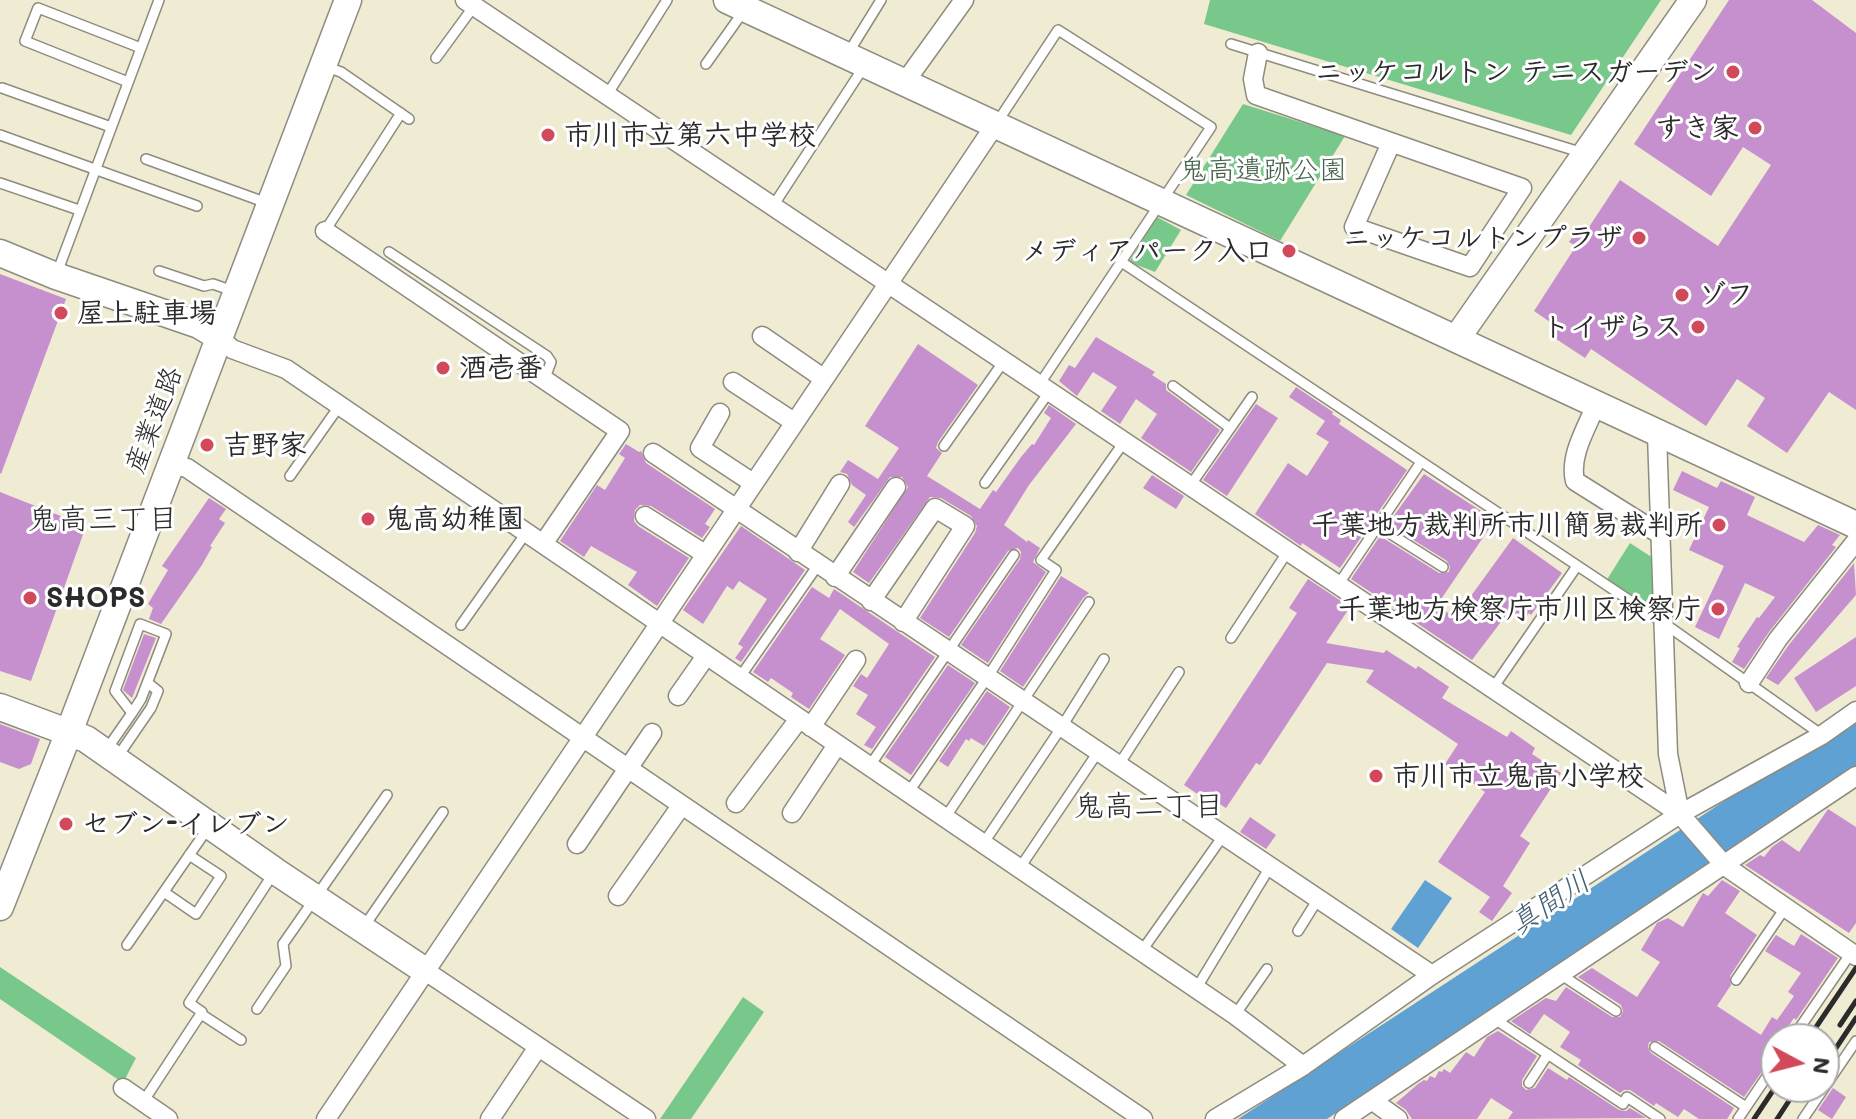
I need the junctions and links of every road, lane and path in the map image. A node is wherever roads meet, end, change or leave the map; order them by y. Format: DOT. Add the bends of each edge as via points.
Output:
graph roads {
  1 [pos="158,0"];
  2 [pos="348,0"];
  3 [pos="667,0"];
  4 [pos="881,0"];
  5 [pos="964,0"];
  6 [pos="1693,0"];
  7 [pos="469,3"];
  8 [pos="749,8"];
  9 [pos="1231,44"];
  10 [pos="141,48"];
  11 [pos="1258,53"];
  12 [pos="436,58"];
  13 [pos="856,59"];
  14 [pos="706,64"];
  15 [pos="324,65"];
  16 [pos="128,82"];
  17 [pos="905,82"];
  18 [pos="2,88"];
  19 [pos="607,95"];
  20 [pos="995,125"];
  21 [pos="111,127"];
  22 [pos="0,135"];
  23 [pos="1391,143"];
  24 [pos="1586,154"];
  25 [pos="146,159"];
  26 [pos="94,170"];
  27 [pos="0,183"];
  28 [pos="1161,203"];
  29 [pos="270,205"];
  30 [pos="197,206"];
  31 [pos="773,206"];
  32 [pos="79,210"];
  33 [pos="325,231"];
  34 [pos="389,252"];
  35 [pos="0,253"];
  36 [pos="1120,261"];
  37 [pos="159,271"];
  38 [pos="56,276"];
  39 [pos="887,283"];
  40 [pos="237,292"];
  41 [pos="762,336"];
  42 [pos="219,337"];
  43 [pos="1457,338"];
  44 [pos="1004,361"];
  45 [pos="545,378"];
  46 [pos="823,378"];
  47 [pos="733,382"];
  48 [pos="1173,386"];
  49 [pos="1044,388"];
  50 [pos="1252,397"];
  51 [pos="340,405"];
  52 [pos="1596,405"];
  53 [pos="720,413"];
  54 [pos="794,422"];
  55 [pos="1230,428"];
  56 [pos="1657,434"];
  57 [pos="1124,442"];
  58 [pos="944,446"];
  59 [pos="653,453"];
  60 [pos="1421,462"];
  61 [pos="172,464"];
  62 [pos="290,476"];
  63 [pos="753,483"];
  64 [pos="985,483"];
  65 [pos="840,484"];
  66 [pos="1190,486"];
  67 [pos="896,487"];
  68 [pos="735,510"];
  69 [pos="645,516"];
  70 [pos="1856,525"];
  71 [pos="1378,526"];
  72 [pos="526,533"];
  73 [pos="1661,535"];
  74 [pos="1856,541"];
  75 [pos="543,544"];
  76 [pos="1288,551"];
  77 [pos="798,552"];
  78 [pos="705,554"];
  79 [pos="1014,555"];
  80 [pos="818,565"];
  81 [pos="1577,566"];
  82 [pos="1443,567"];
  83 [pos="835,577"];
  84 [pos="1338,585"];
  85 [pos="871,601"];
  86 [pos="1089,602"];
  87 [pos="114,613"];
  88 [pos="903,622"];
  89 [pos="658,623"];
  90 [pos="140,624"];
  91 [pos="1665,624"];
  92 [pos="461,625"];
  93 [pos="1231,638"];
  94 [pos="949,653"];
  95 [pos="706,656"];
  96 [pos="1104,659"];
  97 [pos="856,660"];
  98 [pos="1179,672"];
  99 [pos="739,678"];
  100 [pos="987,678"];
  101 [pos="89,682"];
  102 [pos="148,683"];
  103 [pos="1749,683"];
  104 [pos="1493,688"];
  105 [pos="115,691"];
  106 [pos="678,696"];
  107 [pos="1023,702"];
  108 [pos="0,707"];
  109 [pos="1856,711"];
  110 [pos="132,713"];
  111 [pos="805,723"];
  112 [pos="1061,728"];
  113 [pos="69,732"];
  114 [pos="652,733"];
  115 [pos="1822,735"];
  116 [pos="581,738"];
  117 [pos="837,745"];
  118 [pos="1098,752"];
  119 [pos="110,756"];
  120 [pos="1118,766"];
  121 [pos="869,767"];
  122 [pos="627,769"];
  123 [pos="1856,776"];
  124 [pos="908,793"];
  125 [pos="387,795"];
  126 [pos="736,803"];
  127 [pos="681,806"];
  128 [pos="443,812"];
  129 [pos="792,813"];
  130 [pos="945,818"];
  131 [pos="1684,819"];
  132 [pos="210,826"];
  133 [pos="1223,836"];
  134 [pos="577,844"];
  135 [pos="983,844"];
  136 [pos="189,855"];
  137 [pos="1722,863"];
  138 [pos="1270,867"];
  139 [pos="1019,869"];
  140 [pos="275,871"];
  141 [pos="164,892"];
  142 [pos="618,896"];
  143 [pos="315,897"];
  144 [pos="1318,899"];
  145 [pos="0,907"];
  146 [pos="1785,908"];
  147 [pos="362,929"];
  148 [pos="1298,931"];
  149 [pos="127,945"];
  150 [pos="1141,952"];
  151 [pos="1854,954"];
  152 [pos="1267,969"];
  153 [pos="424,970"];
  154 [pos="1560,974"];
  155 [pos="1432,975"];
  156 [pos="1736,980"];
  157 [pos="1196,989"];
  158 [pos="257,1009"];
  159 [pos="1616,1011"];
  160 [pos="201,1014"];
  161 [pos="1235,1015"];
  162 [pos="1493,1018"];
  163 [pos="1804,1023"];
  164 [pos="241,1040"];
  165 [pos="1856,1041"];
  166 [pos="538,1047"];
  167 [pos="1655,1047"];
  168 [pos="1548,1054"];
  169 [pos="1303,1066"];
  170 [pos="1529,1083"];
  171 [pos="1760,1086"];
  172 [pos="123,1088"];
  173 [pos="1373,1101"];
  174 [pos="143,1102"];
  175 [pos="1746,1107"];
  176 [pos="162,1117"];
  177 [pos="1807,1118"];
  178 [pos="326,1119"];
  179 [pos="490,1119"];
  180 [pos="646,1119"];
  181 [pos="1143,1119"];
  182 [pos="1215,1119"];
  183 [pos="1344,1119"];
  184 [pos="1397,1119"];
  185 [pos="1660,1119"];
  186 [pos="1738,1119"];
  1 -- 10 [label="lane"];
  2 -- 15 [label="street, 産業道路"];
  3 -- 19 [label="lane"];
  4 -- 13 [label="lane"];
  5 -- 17 [label="street"];
  6 -- 24 [label="street"];
  7 -- 12 [label="lane"];
  7 -- 19 [label="street"];
  8 -- 13 [label="street"];
  8 -- 14 [label="lane"];
  9 -- 11 [label="lane"];
  10 -- 16 [label="lane"];
  10 -- 16 [label="lane" via="38,8 25,41"];
  11 -- 23 [label="street" via="1256,95"];
  11 -- 24 [label="lane"];
  13 -- 17 [label="street"];
  13 -- 31 [label="lane"];
  15 -- 29 [label="street, 産業道路"];
  15 -- 33 [label="lane" via="405,116"];
  16 -- 21 [label="lane"];
  17 -- 20 [label="street"];
  18 -- 21 [label="lane"];
  19 -- 31 [label="street"];
  20 -- 28 [label="street"];
  20 -- 28 [label="lane" via="1058,30 1211,127"];
  20 -- 39 [label="street"];
  21 -- 26 [label="lane"];
  22 -- 26 [label="lane"];
  23 -- 23 [label="street" via="1522,188 1470,267 1354,227"];
  24 -- 43 [label="street"];
  25 -- 29 [label="lane"];
  26 -- 30 [label="lane"];
  26 -- 32 [label="lane"];
  27 -- 32 [label="lane"];
  28 -- 36 [label="lane"];
  28 -- 43 [label="street"];
  29 -- 40 [label="street, 産業道路"];
  31 -- 39 [label="street"];
  32 -- 38 [label="lane"];
  33 -- 45 [label="street"];
  34 -- 45 [label="lane" via="547,356 551,366"];
  35 -- 38 [label="street"];
  36 -- 49 [label="lane"];
  36 -- 60 [label="lane"];
  37 -- 40 [label="lane"];
  38 -- 42 [label="street" via="199,325"];
  39 -- 44 [label="street"];
  39 -- 46 [label="street"];
  40 -- 42 [label="street, 産業道路"];
  41 -- 46 [label="street"];
  42 -- 51 [label="street" via="232,349 286,369"];
  42 -- 61 [label="street, 産業道路"];
  43 -- 52 [label="street"];
  44 -- 49 [label="street"];
  44 -- 58 [label="lane"];
  45 -- 75 [label="street" via="620,431"];
  46 -- 54 [label="street"];
  47 -- 54 [label="street"];
  48 -- 55 [label="lane"];
  49 -- 57 [label="street"];
  49 -- 64 [label="lane"];
  50 -- 55 [label="lane"];
  51 -- 62 [label="lane"];
  51 -- 72 [label="street"];
  52 -- 56 [label="street"];
  52 -- 73 [label="street" via="1574,458 1575,481"];
  53 -- 63 [label="street" via="700,448"];
  54 -- 63 [label="street"];
  55 -- 66 [label="lane"];
  56 -- 70 [label="street"];
  56 -- 73 [label="street"];
  57 -- 66 [label="street"];
  57 -- 100 [label="lane" via="1041,560 1056,570"];
  59 -- 68 [label="street"];
  60 -- 71 [label="lane"];
  60 -- 81 [label="lane"];
  61 -- 87 [label="street, 産業道路"];
  61 -- 116 [label="street" via="187,468"];
  63 -- 68 [label="street"];
  65 -- 77 [label="street"];
  66 -- 76 [label="street"];
  67 -- 83 [label="street"];
  68 -- 77 [label="street"];
  68 -- 78 [label="street"];
  69 -- 78 [label="street"];
  71 -- 82 [label="lane"];
  71 -- 84 [label="lane"];
  72 -- 75 [label="street"];
  72 -- 92 [label="lane"];
  73 -- 91 [label="street"];
  74 -- 103 [label="street"];
  75 -- 89 [label="street"];
  76 -- 84 [label="street"];
  76 -- 93 [label="lane"];
  77 -- 80 [label="street"];
  78 -- 89 [label="street"];
  79 -- 94 [label="lane"];
  80 -- 83 [label="street"];
  80 -- 99 [label="lane"];
  81 -- 91 [label="lane"];
  81 -- 104 [label="lane"];
  83 -- 85 [label="street"];
  84 -- 104 [label="street"];
  85 -- 88 [label="street"];
  85 -- 88 [label="street" via="935,508 965,526"];
  86 -- 107 [label="lane"];
  87 -- 90 [label="lane"];
  87 -- 101 [label="street, 産業道路"];
  88 -- 94 [label="street"];
  89 -- 95 [label="street"];
  89 -- 116 [label="street"];
  90 -- 102 [label="lane" via="166,634"];
  90 -- 105 [label="lane"];
  91 -- 103 [label="lane"];
  91 -- 131 [label="street" via="1668,754"];
  94 -- 100 [label="street"];
  94 -- 121 [label="lane"];
  95 -- 99 [label="street"];
  95 -- 106 [label="street"];
  96 -- 112 [label="lane"];
  97 -- 111 [label="street"];
  98 -- 120 [label="lane"];
  99 -- 111 [label="street"];
  100 -- 107 [label="street"];
  100 -- 124 [label="lane"];
  101 -- 105 [label="lane"];
  101 -- 113 [label="street, 産業道路"];
  102 -- 110 [label="lane"];
  102 -- 119 [label="lane" via="158,691 151,708"];
  103 -- 115 [label="lane"];
  104 -- 131 [label="street"];
  105 -- 110 [label="lane"];
  107 -- 112 [label="street"];
  107 -- 130 [label="lane"];
  108 -- 113 [label="street"];
  109 -- 115 [label="street"];
  110 -- 119 [label="lane"];
  111 -- 117 [label="street"];
  111 -- 126 [label="street"];
  112 -- 118 [label="street"];
  112 -- 135 [label="lane"];
  113 -- 119 [label="street"];
  113 -- 145 [label="street, 産業道路"];
  114 -- 122 [label="street"];
  115 -- 131 [label="street"];
  116 -- 122 [label="street"];
  116 -- 153 [label="street"];
  117 -- 121 [label="street"];
  117 -- 129 [label="street"];
  118 -- 120 [label="street"];
  118 -- 139 [label="lane"];
  119 -- 132 [label="street"];
  120 -- 133 [label="street"];
  121 -- 124 [label="street"];
  122 -- 127 [label="street"];
  122 -- 134 [label="street"];
  123 -- 137 [label="street"];
  124 -- 130 [label="street"];
  125 -- 143 [label="lane"];
  127 -- 142 [label="street"];
  127 -- 181 [label="street"];
  128 -- 147 [label="lane"];
  130 -- 135 [label="street"];
  131 -- 137 [label="street"];
  131 -- 155 [label="street"];
  132 -- 136 [label="lane"];
  132 -- 140 [label="street"];
  133 -- 138 [label="street"];
  133 -- 150 [label="lane"];
  135 -- 139 [label="street"];
  136 -- 141 [label="lane"];
  136 -- 141 [label="lane" via="221,876 196,914"];
  137 -- 146 [label="street"];
  137 -- 154 [label="street"];
  138 -- 144 [label="street"];
  138 -- 157 [label="lane"];
  139 -- 150 [label="street"];
  140 -- 143 [label="street"];
  140 -- 160 [label="lane" via="189,1003"];
  141 -- 149 [label="lane"];
  143 -- 147 [label="street"];
  143 -- 158 [label="lane" via="283,944 286,966"];
  144 -- 148 [label="lane"];
  144 -- 155 [label="street"];
  146 -- 151 [label="street"];
  146 -- 156 [label="lane"];
  147 -- 153 [label="street"];
  150 -- 157 [label="street"];
  151 -- 163 [label="lane"];
  152 -- 161 [label="lane"];
  153 -- 166 [label="street"];
  153 -- 178 [label="street"];
  154 -- 159 [label="lane"];
  154 -- 162 [label="street"];
  155 -- 169 [label="street"];
  157 -- 161 [label="street"];
  160 -- 164 [label="lane"];
  160 -- 174 [label="lane"];
  161 -- 169 [label="street"];
  162 -- 168 [label="lane"];
  162 -- 173 [label="street"];
  165 -- 177 [label="lane"];
  166 -- 179 [label="street"];
  166 -- 180 [label="street"];
  167 -- 175 [label="lane"];
  168 -- 170 [label="lane"];
  168 -- 185 [label="lane" via="1623,1104 1627,1097"];
  169 -- 182 [label="street"];
  171 -- 175 [label="lane"];
  172 -- 174 [label="street"];
  173 -- 183 [label="street"];
  173 -- 184 [label="street"];
  174 -- 176 [label="street"];
  175 -- 186 [label="lane"];
}
